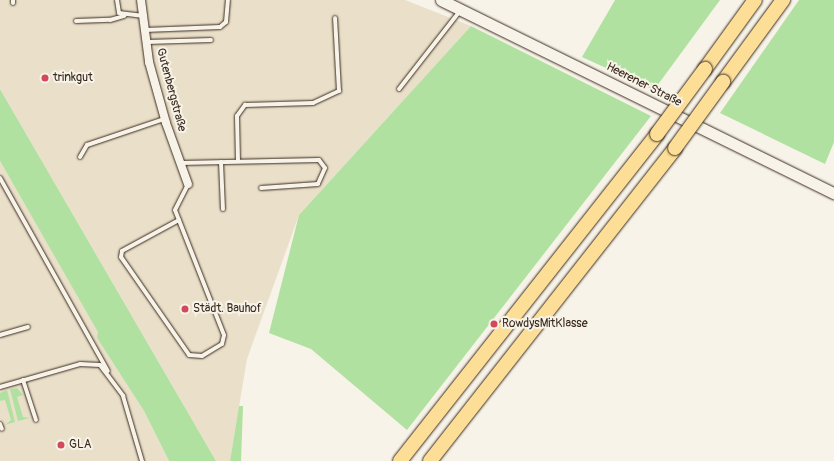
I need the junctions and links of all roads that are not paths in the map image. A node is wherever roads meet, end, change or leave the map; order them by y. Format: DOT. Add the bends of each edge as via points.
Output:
graph roads {
  1 [pos="117,0"];
  2 [pos="141,0"];
  3 [pos="228,0"];
  4 [pos="441,0"];
  5 [pos="755,0"];
  6 [pos="783,0"];
  7 [pos="461,9"];
  8 [pos="124,16"];
  9 [pos="142,16"];
  10 [pos="335,18"];
  11 [pos="76,21"];
  12 [pos="144,30"];
  13 [pos="211,40"];
  14 [pos="146,42"];
  15 [pos="399,89"];
  16 [pos="164,119"];
  17 [pos="80,157"];
  18 [pos="238,161"];
  19 [pos="221,162"];
  20 [pos="180,163"];
  21 [pos="0,178"];
  22 [pos="188,184"];
  23 [pos="261,188"];
  24 [pos="834,193"];
  25 [pos="223,209"];
  26 [pos="179,220"];
  27 [pos="28,327"];
  28 [pos="0,335"];
  29 [pos="108,371"];
  30 [pos="23,380"];
  31 [pos="0,387"];
  32 [pos="36,420"];
  33 [pos="0,424"];
  34 [pos="2,429"];
  35 [pos="142,461"];
  36 [pos="400,461"];
  37 [pos="430,461"];
  1 -- 8 [label="lane" via="119,14"];
  2 -- 9 [label="street, Gutenbergstraße"];
  3 -- 12 [label="lane" via="226,22 220,27"];
  4 -- 7 [label="main road, Heerener Straße"];
  5 -- 36 [label="highway, bridge" via="657,134"];
  6 -- 37 [label="highway, bridge" via="675,148"];
  7 -- 15 [label="lane"];
  7 -- 24 [label="main road, Heerener Straße"];
  8 -- 9 [label="lane"];
  8 -- 11 [label="lane" via="110,20"];
  9 -- 12 [label="street, Gutenbergstraße"];
  10 -- 18 [label="lane" via="339,91 313,103 245,105 237,116"];
  12 -- 14 [label="street, Gutenbergstraße"];
  13 -- 14 [label="lane"];
  14 -- 16 [label="street, Gutenbergstraße"];
  16 -- 17 [label="lane" via="87,145"];
  16 -- 20 [label="street, Gutenbergstraße"];
  18 -- 19 [label="lane"];
  18 -- 23 [label="lane" via="319,160 325,168 318,184"];
  19 -- 20 [label="lane"];
  19 -- 25 [label="lane"];
  20 -- 22 [label="street, Gutenbergstraße"];
  21 -- 29 [label="lane"];
  22 -- 26 [label="lane" via="175,210"];
  26 -- 26 [label="lane" via="224,335 222,344 202,356 189,355 121,257 122,251"];
  27 -- 28 [label="lane"];
  29 -- 30 [label="lane" via="100,364 88,362"];
  29 -- 35 [label="lane" via="123,396"];
  30 -- 31 [label="lane"];
  30 -- 32 [label="lane"];
  33 -- 34 [label="lane"];
}
